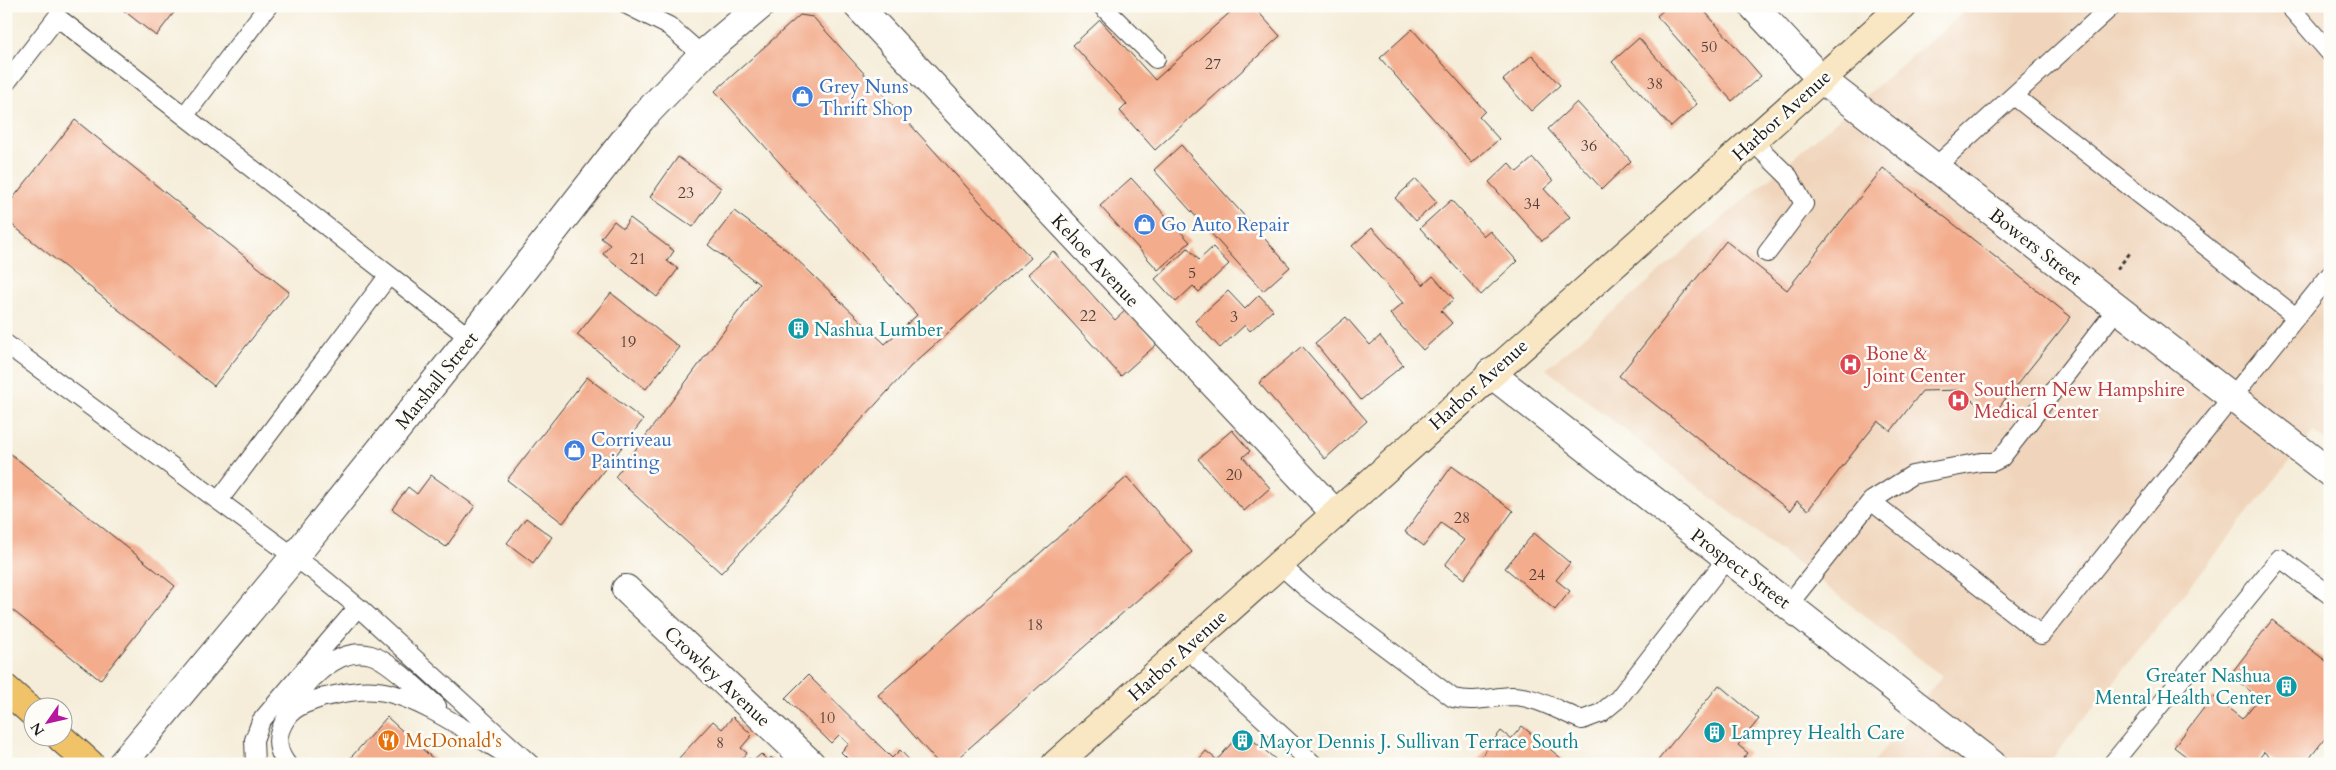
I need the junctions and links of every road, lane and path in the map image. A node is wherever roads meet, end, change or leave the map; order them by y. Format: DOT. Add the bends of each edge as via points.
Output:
graph roads {
  1 [pos="268,6"];
  2 [pos="629,6"];
  3 [pos="760,6"];
  4 [pos="858,6"];
  5 [pos="1102,6"];
  6 [pos="1753,6"];
  7 [pos="1903,6"];
  8 [pos="2112,6"];
  9 [pos="2289,6"];
  10 [pos="2330,53"];
  11 [pos="702,55"];
  12 [pos="1156,60"];
  13 [pos="1821,79"];
  14 [pos="6,82"];
  15 [pos="2014,96"];
  16 [pos="186,115"];
  17 [pos="1751,140"];
  18 [pos="1934,168"];
  19 [pos="1767,253"];
  20 [pos="2130,253"];
  21 [pos="2117,269"];
  22 [pos="389,275"];
  23 [pos="2330,275"];
  24 [pos="2117,309"];
  25 [pos="2296,317"];
  26 [pos="470,338"];
  27 [pos="6,344"];
  28 [pos="1490,373"];
  29 [pos="2231,398"];
  30 [pos="2330,473"];
  31 [pos="219,500"];
  32 [pos="1870,501"];
  33 [pos="1335,513"];
  34 [pos="295,556"];
  35 [pos="1727,558"];
  36 [pos="1278,563"];
  37 [pos="626,589"];
  38 [pos="2330,595"];
  39 [pos="1789,604"];
  40 [pos="358,607"];
  41 [pos="1185,647"];
  42 [pos="6,689"];
  43 [pos="22,703"];
  44 [pos="287,717"];
  45 [pos="466,731"];
  46 [pos="72,748"];
  47 [pos="1062,762"];
  48 [pos="90,764"];
  49 [pos="122,764"];
  50 [pos="255,764"];
  51 [pos="287,764"];
  52 [pos="521,764"];
  53 [pos="530,764"];
  54 [pos="811,764"];
  55 [pos="1314,764"];
  56 [pos="1992,764"];
  57 [pos="2112,764"];
  1 -- 16 [label="lane"];
  2 -- 11 [label="lane" via="669,26"];
  3 -- 11 [label="street, Marshall Street"];
  4 -- 33 [label="street, Kehoe Avenue"];
  5 -- 12 [label="lane"];
  6 -- 13 [label="street, Bowers Street"];
  7 -- 13 [label="street, Harbor Avenue"];
  8 -- 15 [label="lane"];
  9 -- 10 [label="lane"];
  11 -- 26 [label="street, Marshall Street" via="641,119"];
  13 -- 17 [label="street, Harbor Avenue"];
  13 -- 18 [label="street, Bowers Street"];
  14 -- 16 [label="lane" via="57,17"];
  15 -- 18 [label="lane"];
  15 -- 25 [label="lane"];
  16 -- 22 [label="lane"];
  17 -- 19 [label="lane" via="1789,176 1804,204"];
  17 -- 28 [label="street, Harbor Avenue"];
  18 -- 24 [label="street, Bowers Street"];
  20 -- 21 [label="path"];
  22 -- 26 [label="lane"];
  22 -- 31 [label="lane"];
  23 -- 25 [label="lane"];
  24 -- 29 [label="street, Bowers Street"];
  24 -- 32 [label="lane" via="2001,458 1912,475"];
  25 -- 29 [label="lane"];
  26 -- 34 [label="street, Marshall Street"];
  27 -- 31 [label="lane"];
  28 -- 33 [label="street, Harbor Avenue"];
  28 -- 35 [label="street, Prospect Street"];
  29 -- 30 [label="street, Bowers Street"];
  29 -- 32 [label="lane" via="2041,635"];
  31 -- 34 [label="lane"];
  32 -- 39 [label="lane"];
  33 -- 36 [label="street, Harbor Avenue"];
  34 -- 40 [label="lane"];
  34 -- 49 [label="street, Marshall Street"];
  35 -- 36 [label="lane" via="1618,699 1601,713 1582,720 1512,696 1470,702 1453,698 1305,587"];
  35 -- 39 [label="street, Prospect Street"];
  36 -- 41 [label="street, Harbor Avenue"];
  37 -- 54 [label="street, Crowley Avenue"];
  38 -- 57 [label="lane" via="2280,558"];
  39 -- 56 [label="street, Prospect Street"];
  40 -- 50 [label="lane" via="261,721 254,740"];
  40 -- 53 [label="lane"];
  41 -- 47 [label="street, Harbor Avenue"];
  41 -- 55 [label="lane"];
  42 -- 43 [label="main road"];
  44 -- 45 [label="lane" via="304,703 340,693 377,691 408,698"];
  44 -- 45 [label="lane" via="298,695 314,676 335,661 356,653 372,655 402,676"];
  44 -- 51 [label="lane" via="277,736 281,756"];
  45 -- 52 [label="lane"];
  46 -- 48 [label="main road"];
}
